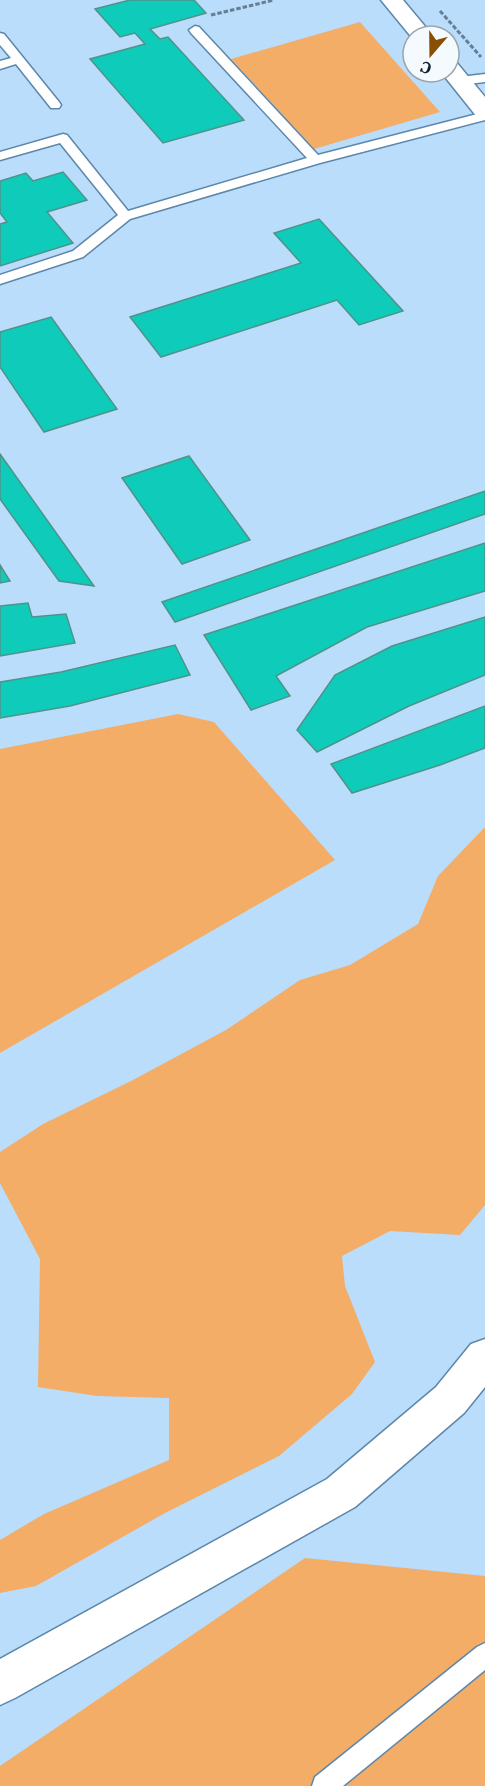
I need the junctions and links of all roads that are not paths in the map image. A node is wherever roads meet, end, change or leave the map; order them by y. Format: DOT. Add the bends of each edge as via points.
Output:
graph roads {
  1 [pos="392,0"];
  2 [pos="412,24"];
  3 [pos="195,30"];
  4 [pos="0,37"];
  5 [pos="18,60"];
  6 [pos="0,65"];
  7 [pos="461,75"];
  8 [pos="485,78"];
  9 [pos="461,82"];
  10 [pos="54,105"];
  11 [pos="485,114"];
  12 [pos="0,156"];
  13 [pos="315,160"];
  14 [pos="125,216"];
  15 [pos="0,280"];
  16 [pos="485,1357"];
  17 [pos="485,1655"];
  18 [pos="0,1683"];
  19 [pos="324,1786"];
  1 -- 2 [label="street"];
  3 -- 13 [label="lane"];
  4 -- 5 [label="lane"];
  5 -- 6 [label="lane"];
  5 -- 10 [label="lane"];
  7 -- 8 [label="lane"];
  9 -- 11 [label="street"];
  11 -- 13 [label="lane"];
  12 -- 14 [label="lane" via="63,138"];
  13 -- 14 [label="lane"];
  14 -- 15 [label="lane" via="78,254"];
  16 -- 18 [label="street" via="450,1400 340,1494"];
  17 -- 19 [label="lane"];
}
